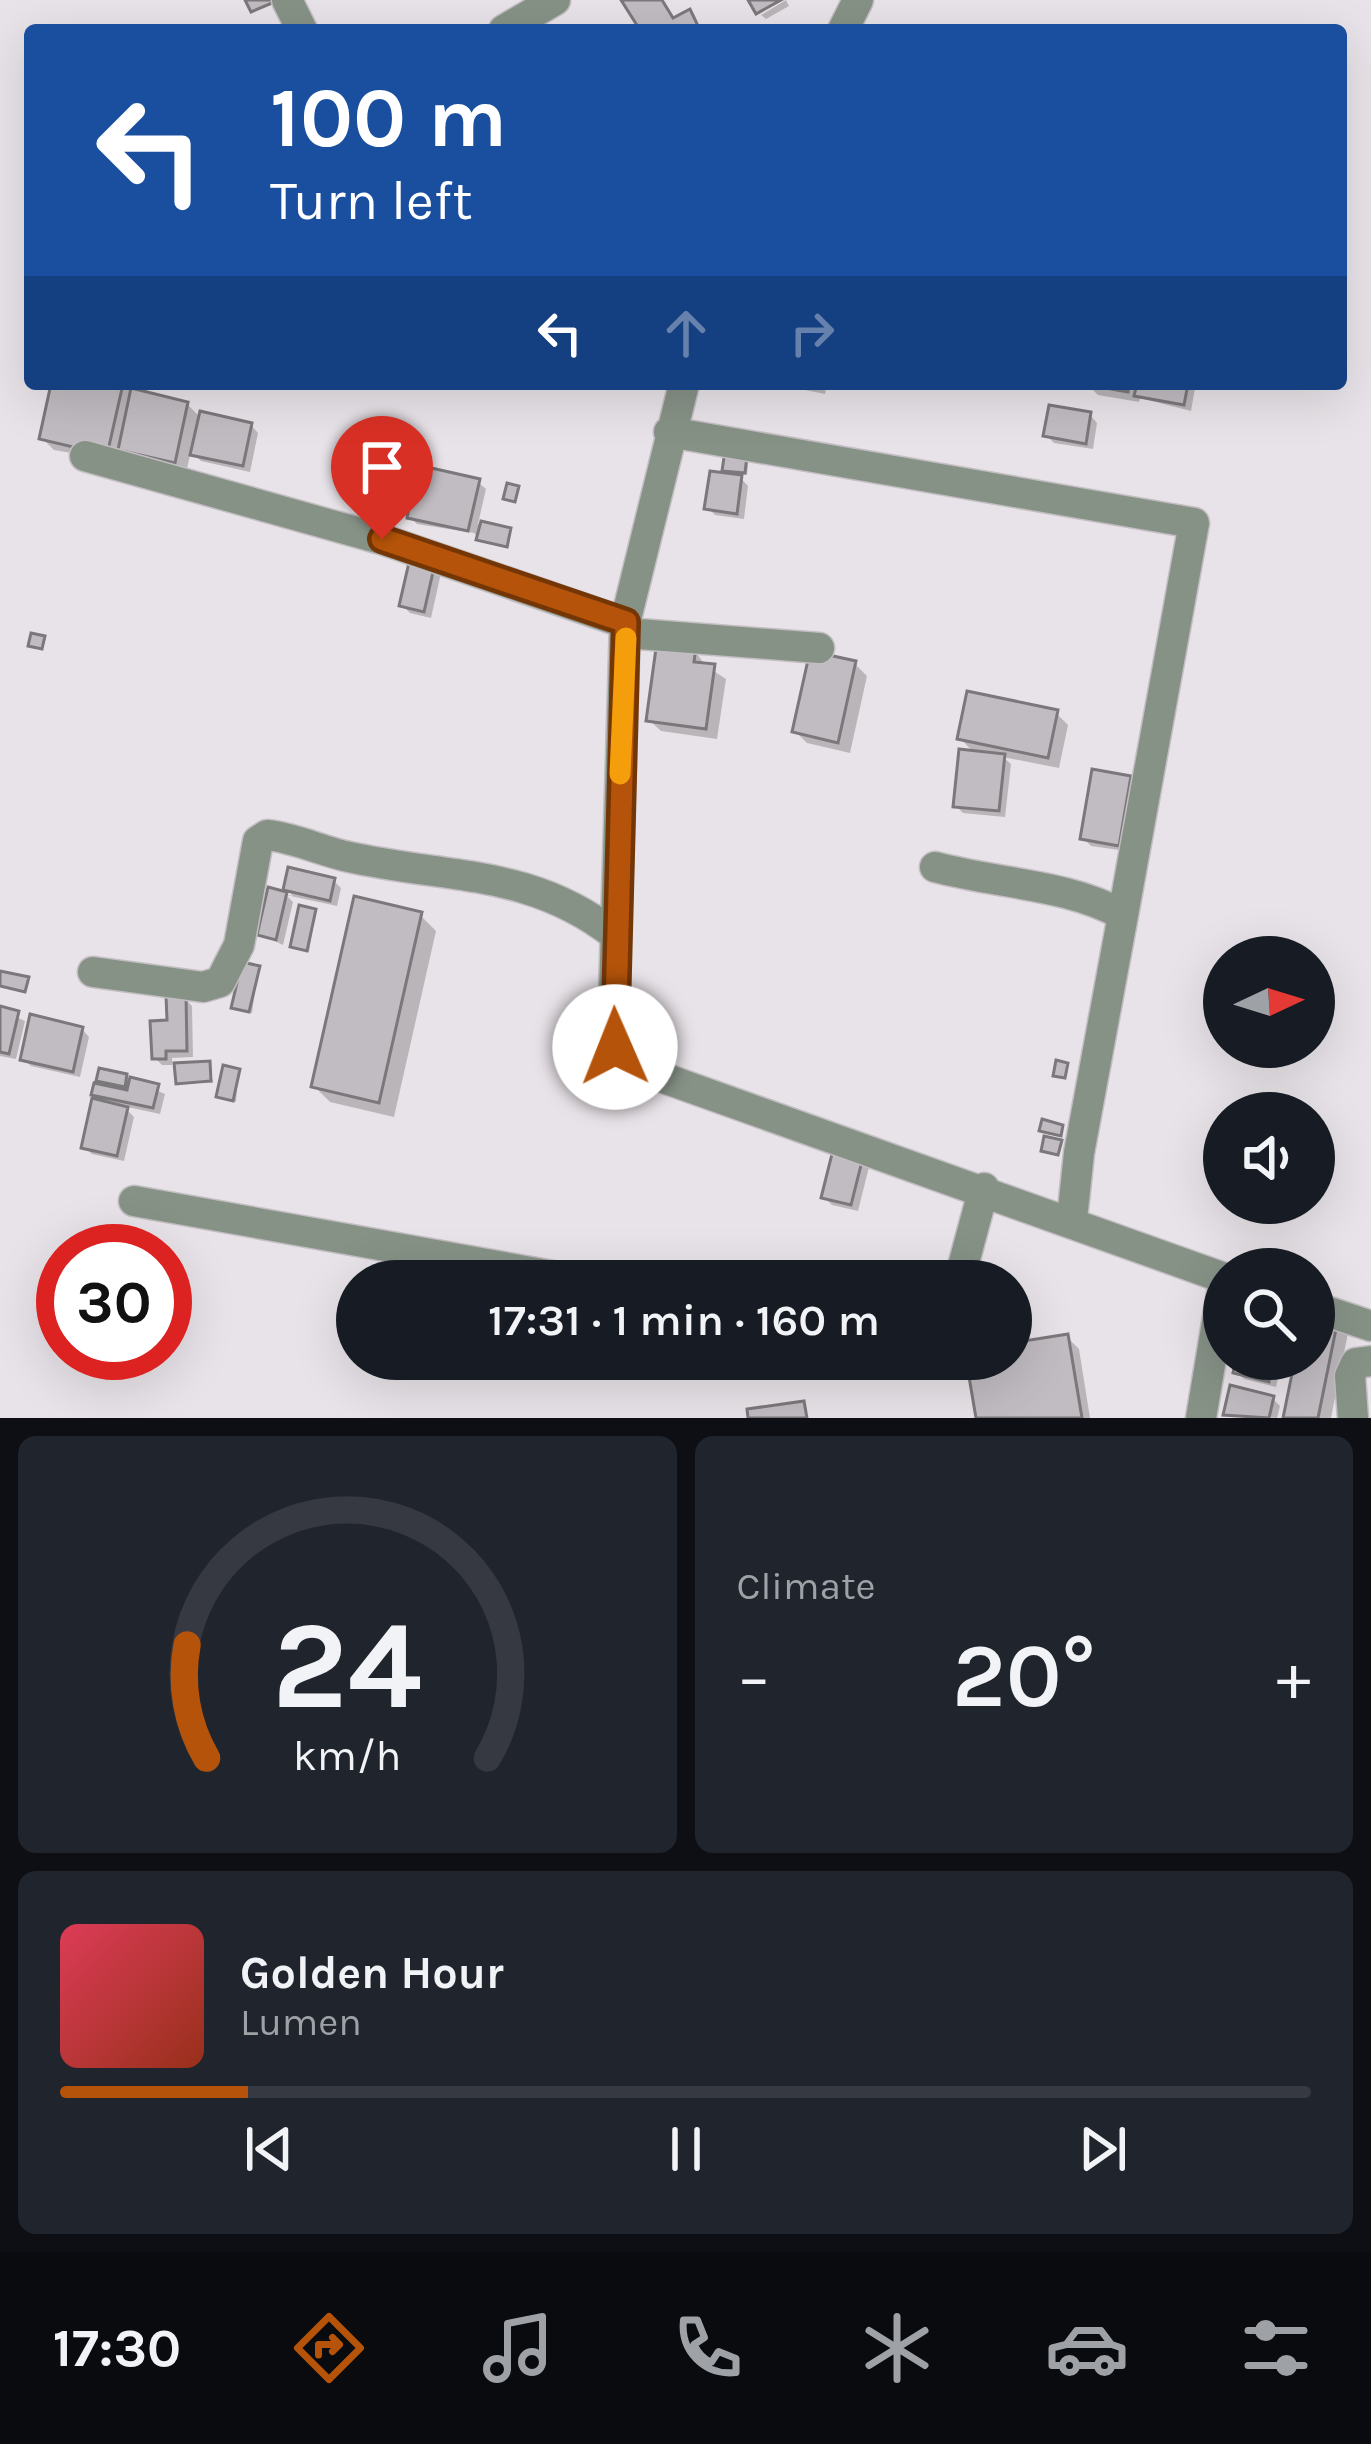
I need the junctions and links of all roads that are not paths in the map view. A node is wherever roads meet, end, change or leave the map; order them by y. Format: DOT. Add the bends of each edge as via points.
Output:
graph roads {
  1 [pos="555,0"];
  2 [pos="514,24"];
  3 [pos="682,390"];
  4 [pos="669,431"];
  5 [pos="85,456"];
  6 [pos="626,628"];
  7 [pos="818,648"];
  8 [pos="935,867"];
  9 [pos="1123,915"];
  10 [pos="615,935"];
  11 [pos="93,972"];
  12 [pos="984,1189"];
  13 [pos="134,1201"];
  14 [pos="1072,1219"];
  15 [pos="464,1260"];
  16 [pos="965,1260"];
  17 [pos="1203,1272"];
  18 [pos="1335,1314"];
  19 [pos="1371,1326"];
  20 [pos="1371,1361"];
  21 [pos="1207,1380"];
  22 [pos="1201,1418"];
  23 [pos="1353,1418"];
  1 -- 2 [label="street"];
  3 -- 4 [label="street"];
  4 -- 6 [label="street"];
  4 -- 9 [label="street" via="1194,524"];
  5 -- 6 [label="street" via="382,539"];
  6 -- 7 [label="street"];
  6 -- 10 [label="street"];
  8 -- 9 [label="street" via="1086,894"];
  9 -- 14 [label="street"];
  10 -- 11 [label="street" via="575,903 527,887 267,835 258,842 239,945 220,982 203,987"];
  10 -- 12 [label="street" via="615,1047 630,1066"];
  12 -- 14 [label="street"];
  12 -- 16 [label="street"];
  13 -- 15 [label="street"];
  14 -- 17 [label="street"];
  18 -- 19 [label="street"];
  20 -- 23 [label="street" via="1356,1363 1350,1376"];
  21 -- 22 [label="street"];
}
